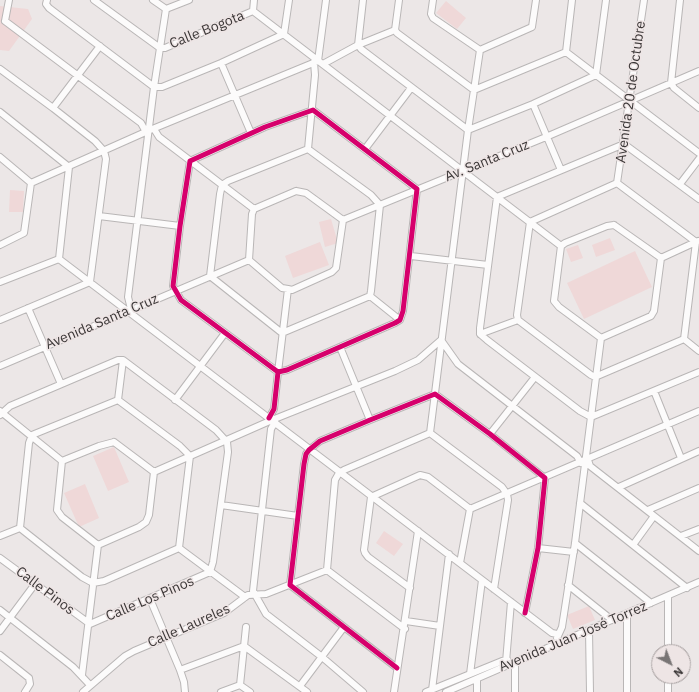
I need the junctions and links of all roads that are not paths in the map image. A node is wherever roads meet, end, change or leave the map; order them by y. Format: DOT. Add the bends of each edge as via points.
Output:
graph roads {
  1 [pos="9,0"];
  2 [pos="47,0"];
  3 [pos="94,0"];
  4 [pos="153,0"];
  5 [pos="189,0"];
  6 [pos="254,0"];
  7 [pos="289,0"];
  8 [pos="326,0"];
  9 [pos="363,0"];
  10 [pos="399,0"];
  11 [pos="433,0"];
  12 [pos="536,0"];
  13 [pos="572,0"];
  14 [pos="606,0"];
  15 [pos="644,0"];
  16 [pos="680,0"];
  17 [pos="166,9"];
  18 [pos="253,11"];
  19 [pos="3,22"];
  20 [pos="395,30"];
  21 [pos="284,34"];
  22 [pos="358,45"];
  23 [pos="100,46"];
  24 [pos="160,48"];
  25 [pos="480,50"];
  26 [pos="566,52"];
  27 [pos="318,62"];
  28 [pos="222,63"];
  29 [pos="0,69"];
  30 [pos="699,72"];
  31 [pos="78,75"];
  32 [pos="596,75"];
  33 [pos="671,83"];
  34 [pos="154,88"];
  35 [pos="411,88"];
  36 [pos="474,90"];
  37 [pos="235,96"];
  38 [pos="630,101"];
  39 [pos="533,104"];
  40 [pos="53,108"];
  41 [pos="699,108"];
  42 [pos="313,110"];
  43 [pos="0,112"];
  44 [pos="389,116"];
  45 [pos="150,130"];
  46 [pos="468,130"];
  47 [pos="251,133"];
  48 [pos="546,137"];
  49 [pos="624,144"];
  50 [pos="308,149"];
  51 [pos="366,149"];
  52 [pos="104,151"];
  53 [pos="699,153"];
  54 [pos="0,157"];
  55 [pos="699,159"];
  56 [pos="190,161"];
  57 [pos="69,167"];
  58 [pos="561,170"];
  59 [pos="462,172"];
  60 [pos="32,183"];
  61 [pos="617,183"];
  62 [pos="680,184"];
  63 [pos="222,185"];
  64 [pos="417,189"];
  65 [pos="497,197"];
  66 [pos="699,199"];
  67 [pos="380,205"];
  68 [pos="254,209"];
  69 [pos="99,216"];
  70 [pos="138,220"];
  71 [pos="343,220"];
  72 [pos="530,222"];
  73 [pos="180,226"];
  74 [pos="697,242"];
  75 [pos="0,245"];
  76 [pos="561,246"];
  77 [pos="411,256"];
  78 [pos="661,258"];
  79 [pos="58,259"];
  80 [pos="249,260"];
  81 [pos="452,261"];
  82 [pos="488,265"];
  83 [pos="210,276"];
  84 [pos="0,282"];
  85 [pos="90,282"];
  86 [pos="288,289"];
  87 [pos="176,291"];
  88 [pos="370,296"];
  89 [pos="28,308"];
  90 [pos="129,310"];
  91 [pos="0,320"];
  92 [pos="400,320"];
  93 [pos="518,320"];
  94 [pos="225,333"];
  95 [pos="282,333"];
  96 [pos="480,334"];
  97 [pos="601,338"];
  98 [pos="684,339"];
  99 [pos="441,340"];
  100 [pos="340,346"];
  101 [pos="45,347"];
  102 [pos="699,350"];
  103 [pos="123,360"];
  104 [pos="0,366"];
  105 [pos="200,366"];
  106 [pos="278,372"];
  107 [pos="699,372"];
  108 [pos="595,376"];
  109 [pos="535,377"];
  110 [pos="61,384"];
  111 [pos="357,386"];
  112 [pos="654,392"];
  113 [pos="435,394"];
  114 [pos="118,400"];
  115 [pos="175,400"];
  116 [pos="512,405"];
  117 [pos="699,411"];
  118 [pos="0,413"];
  119 [pos="591,417"];
  120 [pos="272,420"];
  121 [pos="370,420"];
  122 [pos="668,425"];
  123 [pos="430,432"];
  124 [pos="490,434"];
  125 [pos="32,436"];
  126 [pos="227,442"];
  127 [pos="309,450"];
  128 [pos="699,451"];
  129 [pos="190,456"];
  130 [pos="681,458"];
  131 [pos="62,461"];
  132 [pos="584,461"];
  133 [pos="154,472"];
  134 [pos="339,473"];
  135 [pos="545,478"];
  136 [pos="619,487"];
  137 [pos="699,488"];
  138 [pos="507,494"];
  139 [pos="371,497"];
  140 [pos="580,503"];
  141 [pos="221,505"];
  142 [pos="470,509"];
  143 [pos="648,510"];
  144 [pos="261,511"];
  145 [pos="298,516"];
  146 [pos="654,516"];
  147 [pos="20,528"];
  148 [pos="699,529"];
  149 [pos="418,531"];
  150 [pos="0,536"];
  151 [pos="681,536"];
  152 [pos="575,543"];
  153 [pos="98,545"];
  154 [pos="633,545"];
  155 [pos="179,548"];
  156 [pos="538,548"];
  157 [pos="699,551"];
  158 [pos="574,552"];
  159 [pos="449,554"];
  160 [pos="0,558"];
  161 [pos="460,563"];
  162 [pos="328,570"];
  163 [pos="210,572"];
  164 [pos="482,580"];
  165 [pos="699,582"];
  166 [pos="93,583"];
  167 [pos="35,584"];
  168 [pos="290,585"];
  169 [pos="568,585"];
  170 [pos="410,588"];
  171 [pos="687,588"];
  172 [pos="494,589"];
  173 [pos="254,594"];
  174 [pos="668,596"];
  175 [pos="245,597"];
  176 [pos="150,599"];
  177 [pos="511,602"];
  178 [pos="650,603"];
  179 [pos="0,610"];
  180 [pos="525,613"];
  181 [pos="627,614"];
  182 [pos="10,618"];
  183 [pos="612,620"];
  184 [pos="406,621"];
  185 [pos="90,624"];
  186 [pos="440,626"];
  187 [pos="246,627"];
  188 [pos="344,627"];
  189 [pos="405,629"];
  190 [pos="590,630"];
  191 [pos="0,631"];
  192 [pos="557,634"];
  193 [pos="166,637"];
  194 [pos="559,644"];
  195 [pos="668,644"];
  196 [pos="244,646"];
  197 [pos="0,655"];
  198 [pos="322,657"];
  199 [pos="507,659"];
  200 [pos="515,662"];
  201 [pos="506,666"];
  202 [pos="397,668"];
  203 [pos="180,670"];
  204 [pos="470,674"];
  205 [pos="82,675"];
  206 [pos="477,679"];
  207 [pos="90,685"];
  208 [pos="240,685"];
  209 [pos="300,686"];
  210 [pos="429,691"];
  211 [pos="25,692"];
  212 [pos="83,692"];
  213 [pos="182,692"];
  214 [pos="185,692"];
  215 [pos="221,692"];
  216 [pos="250,692"];
  217 [pos="307,692"];
  218 [pos="363,692"];
  219 [pos="394,692"];
  220 [pos="446,692"];
  221 [pos="477,692"];
  222 [pos="515,692"];
  223 [pos="590,692"];
  224 [pos="627,692"];
  1 -- 19 [label="street"];
  2 -- 23 [label="street" via="49,8"];
  3 -- 24 [label="street, Calle Bogota"];
  4 -- 17 [label="street"];
  5 -- 17 [label="street"];
  6 -- 18 [label="street, Calle Bogota"];
  7 -- 21 [label="street"];
  8 -- 27 [label="street"];
  9 -- 22 [label="street"];
  10 -- 20 [label="street"];
  11 -- 25 [label="street" via="433,18"];
  12 -- 25 [label="street" via="532,27"];
  13 -- 26 [label="street"];
  14 -- 32 [label="street"];
  15 -- 38 [label="street, Avenida 20 de Octubre"];
  16 -- 33 [label="street"];
  17 -- 24 [label="street"];
  18 -- 21 [label="street"];
  18 -- 24 [label="street, Calle Bogota"];
  19 -- 31 [label="street"];
  20 -- 22 [label="street"];
  20 -- 36 [label="street"];
  21 -- 27 [label="street"];
  21 -- 28 [label="street"];
  22 -- 27 [label="street"];
  22 -- 35 [label="street"];
  23 -- 31 [label="street"];
  23 -- 34 [label="street"];
  24 -- 34 [label="street"];
  25 -- 36 [label="street"];
  26 -- 32 [label="street"];
  26 -- 36 [label="street"];
  27 -- 37 [label="street"];
  27 -- 42 [label="street"];
  27 -- 44 [label="street"];
  28 -- 34 [label="street"];
  28 -- 37 [label="street"];
  29 -- 40 [label="street"];
  30 -- 33 [label="street, Av. Santa Cruz"];
  31 -- 40 [label="street"];
  31 -- 45 [label="street"];
  32 -- 38 [label="street"];
  32 -- 39 [label="street"];
  33 -- 38 [label="street, Av. Santa Cruz"];
  33 -- 41 [label="street"];
  34 -- 45 [label="street"];
  35 -- 44 [label="street"];
  35 -- 46 [label="street"];
  36 -- 46 [label="street"];
  37 -- 45 [label="street"];
  37 -- 47 [label="street"];
  38 -- 48 [label="street, Av. Santa Cruz"];
  38 -- 49 [label="street, Avenida 20 de Octubre"];
  38 -- 53 [label="street"];
  39 -- 46 [label="street"];
  39 -- 48 [label="street"];
  40 -- 52 [label="street"];
  42 -- 47 [label="street"];
  42 -- 50 [label="street"];
  42 -- 51 [label="street"];
  43 -- 57 [label="street"];
  44 -- 51 [label="street"];
  44 -- 59 [label="street"];
  45 -- 52 [label="street"];
  45 -- 56 [label="street"];
  45 -- 70 [label="street"];
  46 -- 59 [label="street"];
  47 -- 56 [label="street"];
  48 -- 58 [label="street"];
  48 -- 59 [label="street, Av. Santa Cruz"];
  49 -- 58 [label="street"];
  49 -- 61 [label="street, Avenida 20 de Octubre"];
  49 -- 62 [label="street"];
  50 -- 63 [label="street"];
  50 -- 67 [label="street" via="371,195"];
  51 -- 64 [label="street"];
  52 -- 57 [label="street"];
  52 -- 69 [label="street" via="106,159"];
  54 -- 60 [label="street"];
  55 -- 62 [label="street"];
  56 -- 63 [label="street"];
  56 -- 73 [label="street"];
  57 -- 60 [label="street"];
  57 -- 79 [label="street"];
  58 -- 65 [label="street"];
  59 -- 64 [label="street, Av. Santa Cruz"];
  59 -- 65 [label="street"];
  59 -- 81 [label="street"];
  60 -- 75 [label="street" via="24,233"];
  61 -- 72 [label="street"];
  61 -- 74 [label="street"];
  62 -- 66 [label="street"];
  63 -- 68 [label="street"];
  63 -- 83 [label="street"];
  64 -- 67 [label="street, Av. Santa Cruz"];
  64 -- 77 [label="street"];
  65 -- 72 [label="street"];
  65 -- 82 [label="street"];
  67 -- 71 [label="street, Av. Santa Cruz"];
  67 -- 88 [label="street"];
  68 -- 71 [label="street" via="301,191"];
  68 -- 80 [label="street"];
  69 -- 70 [label="street"];
  69 -- 85 [label="street"];
  70 -- 73 [label="street"];
  70 -- 90 [label="street" via="128,297"];
  71 -- 86 [label="street" via="336,268 292,290"];
  72 -- 76 [label="street"];
  72 -- 93 [label="street"];
  73 -- 87 [label="street" via="173,279"];
  74 -- 78 [label="street"];
  74 -- 98 [label="street"];
  76 -- 78 [label="street" via="614,225"];
  76 -- 97 [label="street" via="554,301"];
  77 -- 81 [label="street"];
  77 -- 92 [label="street"];
  78 -- 97 [label="street" via="654,312 651,316"];
  79 -- 84 [label="street"];
  79 -- 85 [label="street"];
  80 -- 83 [label="street, Avenida Santa Cruz"];
  80 -- 86 [label="street" via="282,288"];
  81 -- 82 [label="street"];
  81 -- 99 [label="street"];
  82 -- 96 [label="street"];
  83 -- 87 [label="street, Avenida Santa Cruz"];
  83 -- 95 [label="street"];
  85 -- 89 [label="street"];
  85 -- 90 [label="street"];
  86 -- 95 [label="street"];
  87 -- 90 [label="street, Avenida Santa Cruz"];
  87 -- 94 [label="street" via="181,300"];
  88 -- 92 [label="street"];
  88 -- 95 [label="street"];
  89 -- 91 [label="street"];
  89 -- 101 [label="street"];
  90 -- 101 [label="street, Avenida Santa Cruz"];
  90 -- 105 [label="street"];
  92 -- 100 [label="street"];
  93 -- 96 [label="street"];
  93 -- 108 [label="street" via="590,375"];
  94 -- 105 [label="street"];
  94 -- 106 [label="street"];
  95 -- 106 [label="street"];
  96 -- 109 [label="street"];
  97 -- 108 [label="street"];
  98 -- 102 [label="street"];
  98 -- 108 [label="street"];
  99 -- 111 [label="street" via="418,360"];
  99 -- 113 [label="street"];
  99 -- 116 [label="street" via="458,364"];
  100 -- 106 [label="street" via="288,370"];
  100 -- 111 [label="street"];
  101 -- 104 [label="street, Avenida Santa Cruz"];
  101 -- 110 [label="street"];
  103 -- 110 [label="street"];
  103 -- 114 [label="street"];
  103 -- 115 [label="street"];
  105 -- 115 [label="street"];
  105 -- 120 [label="street"];
  106 -- 120 [label="street"];
  107 -- 112 [label="street"];
  108 -- 119 [label="street"];
  109 -- 116 [label="street"];
  109 -- 119 [label="street"];
  110 -- 118 [label="street" via="10,406"];
  111 -- 120 [label="street"];
  111 -- 121 [label="street"];
  112 -- 119 [label="street"];
  112 -- 122 [label="street"];
  113 -- 121 [label="street"];
  113 -- 123 [label="street"];
  113 -- 124 [label="street"];
  114 -- 125 [label="street"];
  114 -- 129 [label="street"];
  115 -- 126 [label="street" via="216,430"];
  116 -- 124 [label="street"];
  116 -- 132 [label="street"];
  117 -- 122 [label="street"];
  118 -- 125 [label="street"];
  119 -- 132 [label="street"];
  120 -- 126 [label="street"];
  120 -- 127 [label="street"];
  120 -- 144 [label="street"];
  121 -- 127 [label="street" via="320,441"];
  122 -- 130 [label="street"];
  122 -- 132 [label="street"];
  123 -- 134 [label="street"];
  123 -- 138 [label="street" via="502,487"];
  124 -- 135 [label="street"];
  125 -- 131 [label="street"];
  125 -- 147 [label="street"];
  126 -- 129 [label="street"];
  126 -- 141 [label="street"];
  127 -- 134 [label="street"];
  127 -- 145 [label="street" via="304,464"];
  128 -- 130 [label="street"];
  129 -- 133 [label="street"];
  129 -- 155 [label="street"];
  130 -- 136 [label="street"];
  131 -- 133 [label="street" via="114,442"];
  131 -- 153 [label="street" via="57,510 62,517"];
  132 -- 135 [label="street"];
  132 -- 136 [label="street"];
  132 -- 140 [label="street"];
  133 -- 153 [label="street" via="146,522"];
  134 -- 139 [label="street"];
  134 -- 162 [label="street" via="335,480"];
  135 -- 138 [label="street"];
  135 -- 156 [label="street"];
  136 -- 143 [label="street"];
  137 -- 143 [label="street"];
  138 -- 142 [label="street"];
  138 -- 172 [label="street"];
  139 -- 142 [label="street" via="425,475"];
  139 -- 149 [label="street"];
  139 -- 170 [label="street" via="365,553"];
  140 -- 152 [label="street"];
  140 -- 154 [label="street"];
  141 -- 144 [label="street"];
  141 -- 163 [label="street" via="214,562"];
  142 -- 161 [label="street"];
  143 -- 146 [label="street"];
  144 -- 145 [label="street"];
  144 -- 173 [label="street" via="252,584"];
  145 -- 168 [label="street"];
  146 -- 151 [label="street"];
  146 -- 154 [label="street"];
  147 -- 150 [label="street"];
  147 -- 166 [label="street"];
  148 -- 151 [label="street"];
  149 -- 159 [label="street"];
  149 -- 170 [label="street"];
  151 -- 157 [label="street"];
  152 -- 158 [label="street"];
  152 -- 178 [label="street"];
  153 -- 166 [label="street"];
  154 -- 171 [label="street"];
  155 -- 163 [label="street"];
  155 -- 166 [label="street"];
  156 -- 158 [label="street"];
  156 -- 180 [label="street"];
  158 -- 169 [label="street"];
  159 -- 161 [label="street"];
  159 -- 186 [label="street"];
  160 -- 167 [label="street, Calle Pinos"];
  161 -- 164 [label="street"];
  162 -- 168 [label="street, Calle Laureles"];
  162 -- 189 [label="street"];
  163 -- 175 [label="street"];
  163 -- 176 [label="street, Calle Los Pinos"];
  164 -- 172 [label="street"];
  164 -- 204 [label="street"];
  165 -- 171 [label="street, Avenida Juan José Torrez"];
  166 -- 185 [label="street"];
  167 -- 182 [label="street"];
  167 -- 185 [label="street, Calle Pinos"];
  168 -- 173 [label="street, Calle Laureles" via="266,594"];
  168 -- 188 [label="street"];
  169 -- 183 [label="street"];
  169 -- 192 [label="street" via="562,627"];
  170 -- 184 [label="street"];
  171 -- 174 [label="street, Avenida Juan José Torrez"];
  172 -- 177 [label="street"];
  173 -- 175 [label="street, Calle Laureles"];
  173 -- 198 [label="street" via="266,614"];
  174 -- 178 [label="street, Avenida Juan José Torrez"];
  174 -- 195 [label="street"];
  175 -- 193 [label="street, Calle Laureles" via="224,613"];
  176 -- 185 [label="street, Calle Los Pinos"];
  176 -- 193 [label="street"];
  177 -- 180 [label="street"];
  177 -- 199 [label="street"];
  178 -- 181 [label="street, Avenida Juan José Torrez"];
  179 -- 182 [label="street"];
  180 -- 192 [label="street"];
  181 -- 183 [label="street, Avenida Juan José Torrez"];
  181 -- 224 [label="street"];
  182 -- 191 [label="street"];
  182 -- 205 [label="street"];
  183 -- 190 [label="street, Avenida Juan José Torrez"];
  184 -- 186 [label="street"];
  184 -- 189 [label="street"];
  185 -- 205 [label="street"];
  186 -- 210 [label="street"];
  187 -- 196 [label="street"];
  188 -- 198 [label="street"];
  188 -- 202 [label="street"];
  189 -- 202 [label="street"];
  190 -- 194 [label="street, Avenida Juan José Torrez"];
  190 -- 223 [label="street"];
  192 -- 194 [label="street"];
  193 -- 203 [label="street"];
  193 -- 207 [label="street, Calle Laureles" via="125,656"];
  194 -- 200 [label="street, Avenida Juan José Torrez"];
  196 -- 203 [label="street"];
  196 -- 208 [label="street"];
  196 -- 209 [label="street"];
  197 -- 211 [label="street" via="29,678"];
  198 -- 209 [label="street"];
  198 -- 218 [label="street"];
  199 -- 201 [label="street"];
  199 -- 204 [label="street"];
  200 -- 201 [label="street, Avenida Juan José Torrez"];
  200 -- 222 [label="street"];
  201 -- 206 [label="street, Avenida Juan José Torrez"];
  202 -- 219 [label="street"];
  203 -- 214 [label="street"];
  204 -- 210 [label="street"];
  205 -- 207 [label="street"];
  206 -- 220 [label="street, Avenida Juan José Torrez"];
  206 -- 221 [label="street"];
  207 -- 212 [label="street, Calle Laureles"];
  208 -- 215 [label="street"];
  208 -- 216 [label="street"];
  209 -- 217 [label="street"];
  213 -- 214 [label="street"];
}
